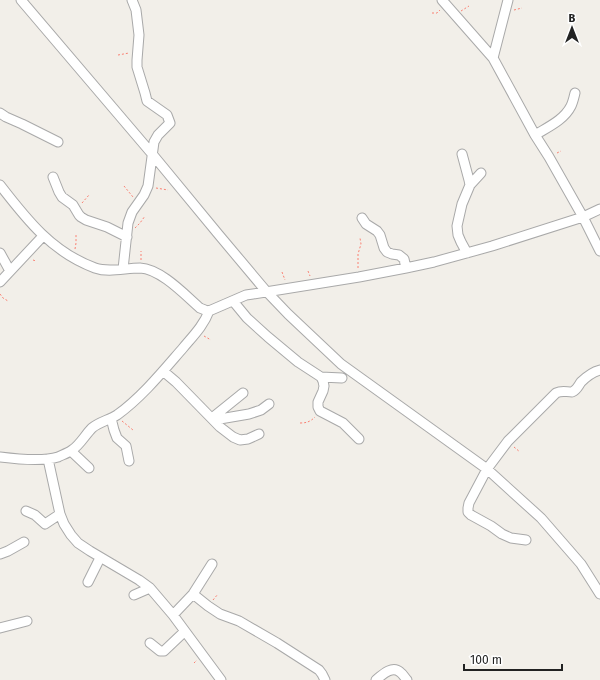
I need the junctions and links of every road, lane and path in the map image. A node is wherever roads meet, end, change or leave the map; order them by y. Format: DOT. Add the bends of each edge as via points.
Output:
graph roads {
  1 [pos="21,0"];
  2 [pos="132,0"];
  3 [pos="442,0"];
  4 [pos="508,0"];
  5 [pos="469,6"];
  6 [pos="455,14"];
  7 [pos="138,52"];
  8 [pos="118,55"];
  9 [pos="493,58"];
  10 [pos="575,93"];
  11 [pos="0,113"];
  12 [pos="535,135"];
  13 [pos="58,142"];
  14 [pos="462,154"];
  15 [pos="153,155"];
  16 [pos="481,173"];
  17 [pos="53,177"];
  18 [pos="0,185"];
  19 [pos="470,185"];
  20 [pos="124,186"];
  21 [pos="148,186"];
  22 [pos="168,190"];
  23 [pos="89,195"];
  24 [pos="139,203"];
  25 [pos="76,209"];
  26 [pos="600,209"];
  27 [pos="145,216"];
  28 [pos="583,217"];
  29 [pos="362,218"];
  30 [pos="76,234"];
  31 [pos="127,234"];
  32 [pos="44,236"];
  33 [pos="360,238"];
  34 [pos="141,251"];
  35 [pos="600,251"];
  36 [pos="0,253"];
  37 [pos="467,253"];
  38 [pos="72,256"];
  39 [pos="141,268"];
  40 [pos="406,268"];
  41 [pos="123,269"];
  42 [pos="10,271"];
  43 [pos="282,272"];
  44 [pos="359,277"];
  45 [pos="0,282"];
  46 [pos="288,288"];
  47 [pos="266,291"];
  48 [pos="0,294"];
  49 [pos="8,301"];
  50 [pos="233,301"];
  51 [pos="209,311"];
  52 [pos="600,370"];
  53 [pos="163,371"];
  54 [pos="321,377"];
  55 [pos="342,378"];
  56 [pos="243,394"];
  57 [pos="269,404"];
  58 [pos="320,411"];
  59 [pos="113,417"];
  60 [pos="213,419"];
  61 [pos="300,423"];
  62 [pos="133,430"];
  63 [pos="259,434"];
  64 [pos="359,439"];
  65 [pos="71,451"];
  66 [pos="0,457"];
  67 [pos="48,459"];
  68 [pos="129,461"];
  69 [pos="89,468"];
  70 [pos="487,469"];
  71 [pos="26,511"];
  72 [pos="60,514"];
  73 [pos="526,540"];
  74 [pos="24,542"];
  75 [pos="0,554"];
  76 [pos="100,558"];
  77 [pos="212,564"];
  78 [pos="88,582"];
  79 [pos="150,588"];
  80 [pos="193,594"];
  81 [pos="600,594"];
  82 [pos="134,595"];
  83 [pos="173,615"];
  84 [pos="27,621"];
  85 [pos="0,628"];
  86 [pos="184,632"];
  87 [pos="150,643"];
  88 [pos="221,680"];
  89 [pos="325,680"];
  90 [pos="376,680"];
  91 [pos="407,680"];
  1 -- 15 [label="street"];
  2 -- 7 [label="street" via="138,21"];
  3 -- 6 [label="street"];
  4 -- 9 [label="street"];
  5 -- 6 [label="path"];
  6 -- 9 [label="street"];
  7 -- 8 [label="path"];
  7 -- 15 [label="street" via="137,67 147,101 167,116 170,122 154,142"];
  9 -- 12 [label="street"];
  10 -- 12 [label="street" via="571,106 564,115"];
  11 -- 13 [label="street"];
  12 -- 28 [label="street"];
  14 -- 19 [label="street"];
  15 -- 21 [label="street"];
  15 -- 47 [label="street"];
  16 -- 19 [label="street"];
  17 -- 25 [label="street" via="62,197"];
  18 -- 32 [label="street"];
  19 -- 37 [label="street" via="457,226 458,235"];
  20 -- 24 [label="path"];
  21 -- 22 [label="path"];
  21 -- 24 [label="street"];
  23 -- 25 [label="path"];
  24 -- 31 [label="street" via="132,212"];
  25 -- 31 [label="street" via="78,215 86,220"];
  26 -- 28 [label="street"];
  27 -- 31 [label="path"];
  28 -- 35 [label="street"];
  28 -- 37 [label="street"];
  29 -- 40 [label="street" via="380,235 387,252 404,259"];
  30 -- 38 [label="path"];
  31 -- 41 [label="street"];
  32 -- 38 [label="street"];
  32 -- 42 [label="street"];
  33 -- 44 [label="path" via="357,261"];
  34 -- 39 [label="path"];
  36 -- 42 [label="street"];
  37 -- 40 [label="street"];
  38 -- 41 [label="street" via="106,271"];
  39 -- 41 [label="street"];
  39 -- 51 [label="street" via="157,273 200,308"];
  40 -- 44 [label="street"];
  42 -- 45 [label="street"];
  43 -- 46 [label="path"];
  44 -- 46 [label="street"];
  46 -- 47 [label="street"];
  47 -- 50 [label="street"];
  47 -- 70 [label="street" via="341,364"];
  48 -- 49 [label="path"];
  50 -- 51 [label="street"];
  50 -- 54 [label="street" via="268,338"];
  51 -- 53 [label="street" via="204,324"];
  52 -- 70 [label="street" via="588,376 572,392 556,393 508,441"];
  53 -- 59 [label="street" via="132,403"];
  53 -- 60 [label="street"];
  54 -- 55 [label="street"];
  54 -- 58 [label="street" via="324,386 318,402"];
  56 -- 60 [label="street"];
  57 -- 60 [label="street" via="249,414"];
  58 -- 61 [label="path" via="311,421"];
  58 -- 64 [label="street" via="343,423"];
  59 -- 62 [label="path"];
  59 -- 65 [label="street" via="92,428"];
  59 -- 68 [label="street" via="114,430 117,438 126,446"];
  60 -- 63 [label="street" via="227,433 240,440"];
  65 -- 67 [label="street"];
  65 -- 69 [label="street"];
  66 -- 67 [label="street"];
  67 -- 72 [label="street"];
  70 -- 73 [label="street" via="469,503 468,512 502,534"];
  70 -- 81 [label="street" via="541,518 581,564"];
  71 -- 72 [label="street" via="45,524"];
  72 -- 76 [label="street" via="78,543"];
  74 -- 75 [label="street"];
  76 -- 78 [label="street"];
  76 -- 79 [label="street"];
  77 -- 80 [label="street"];
  79 -- 82 [label="street"];
  79 -- 83 [label="street"];
  80 -- 83 [label="street"];
  80 -- 89 [label="street" via="220,614 239,621 294,653 319,670"];
  83 -- 86 [label="street"];
  84 -- 85 [label="street"];
  86 -- 87 [label="street" via="164,651"];
  86 -- 88 [label="street"];
  90 -- 91 [label="street" via="382,674 395,670"];
}
